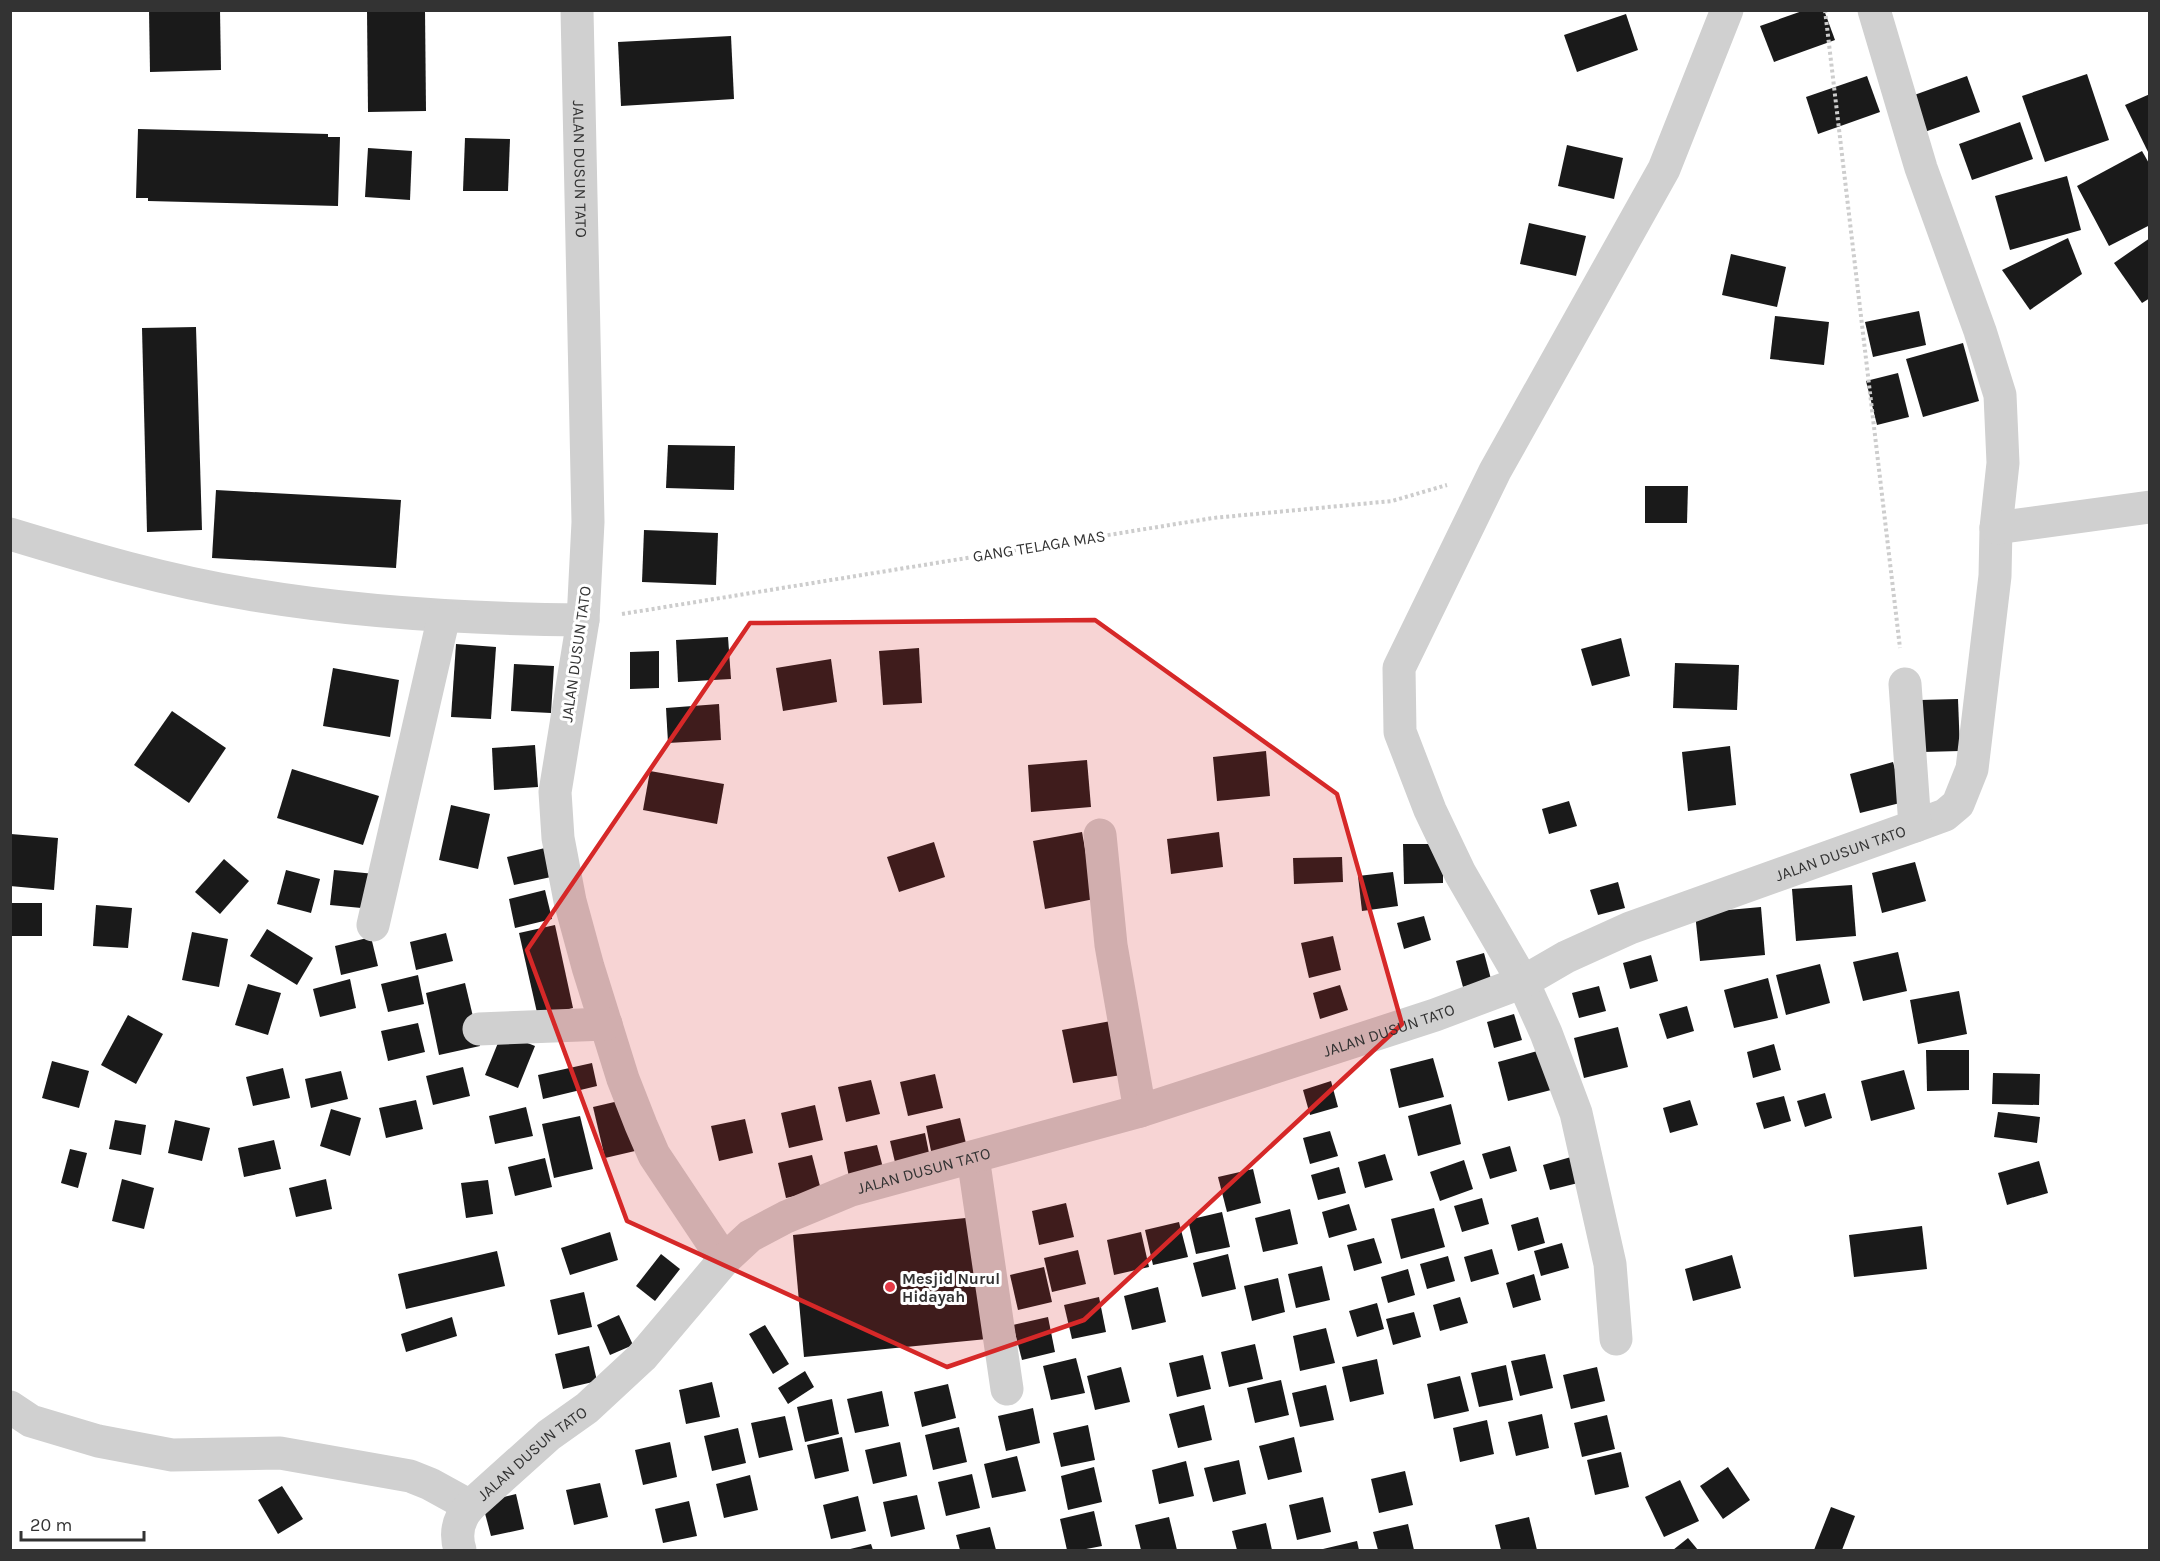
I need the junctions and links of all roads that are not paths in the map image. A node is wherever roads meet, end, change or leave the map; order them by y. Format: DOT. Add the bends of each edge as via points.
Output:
graph roads {
  1 [pos="577,10"];
  2 [pos="1727,10"];
  3 [pos="1874,10"];
  4 [pos="2150,507"];
  5 [pos="1996,528"];
  6 [pos="10,534"];
  7 [pos="444,616"];
  8 [pos="583,620"];
  9 [pos="1905,684"];
  10 [pos="1915,826"];
  11 [pos="1100,836"];
  12 [pos="373,925"];
  13 [pos="1523,982"];
  14 [pos="606,1024"];
  15 [pos="479,1029"];
  16 [pos="1140,1111"];
  17 [pos="973,1157"];
  18 [pos="724,1260"];
  19 [pos="1616,1339"];
  20 [pos="1007,1389"];
  21 [pos="10,1407"];
  22 [pos="470,1506"];
  23 [pos="460,1551"];
  1 -- 8 [label="street, JALAN DUSUN TATO" via="588,522"];
  2 -- 13 [label="street" via="1664,169 1494,471 1399,668 1400,732 1430,810 1460,873"];
  3 -- 5 [label="street" via="1921,168 2000,395 2002,463"];
  4 -- 5 [label="street"];
  5 -- 10 [label="street" via="1995,576 1972,769 1958,804 1945,815"];
  6 -- 7 [label="street" via="85,557 246,594"];
  7 -- 8 [label="street"];
  7 -- 12 [label="street"];
  8 -- 14 [label="street, JALAN DUSUN TATO" via="555,792 558,838 570,901"];
  9 -- 10 [label="street, JALAN DUSUN TATO"];
  10 -- 13 [label="street, JALAN DUSUN TATO" via="1630,928"];
  11 -- 16 [label="street" via="1111,945"];
  13 -- 16 [label="street, JALAN DUSUN TATO" via="1377,1035"];
  13 -- 19 [label="street" via="1576,1113 1610,1264"];
  14 -- 15 [label="street"];
  14 -- 18 [label="street, JALAN DUSUN TATO" via="654,1155"];
  16 -- 17 [label="street, JALAN DUSUN TATO"];
  17 -- 18 [label="street, JALAN DUSUN TATO" via="850,1190 750,1236"];
  17 -- 20 [label="street"];
  18 -- 22 [label="street, JALAN DUSUN TATO" via="642,1357"];
  21 -- 22 [label="street" via="31,1421 98,1441 172,1455 280,1453 410,1476"];
  22 -- 23 [label="street, JALAN DUSUN TATO" via="457,1530"];
}
